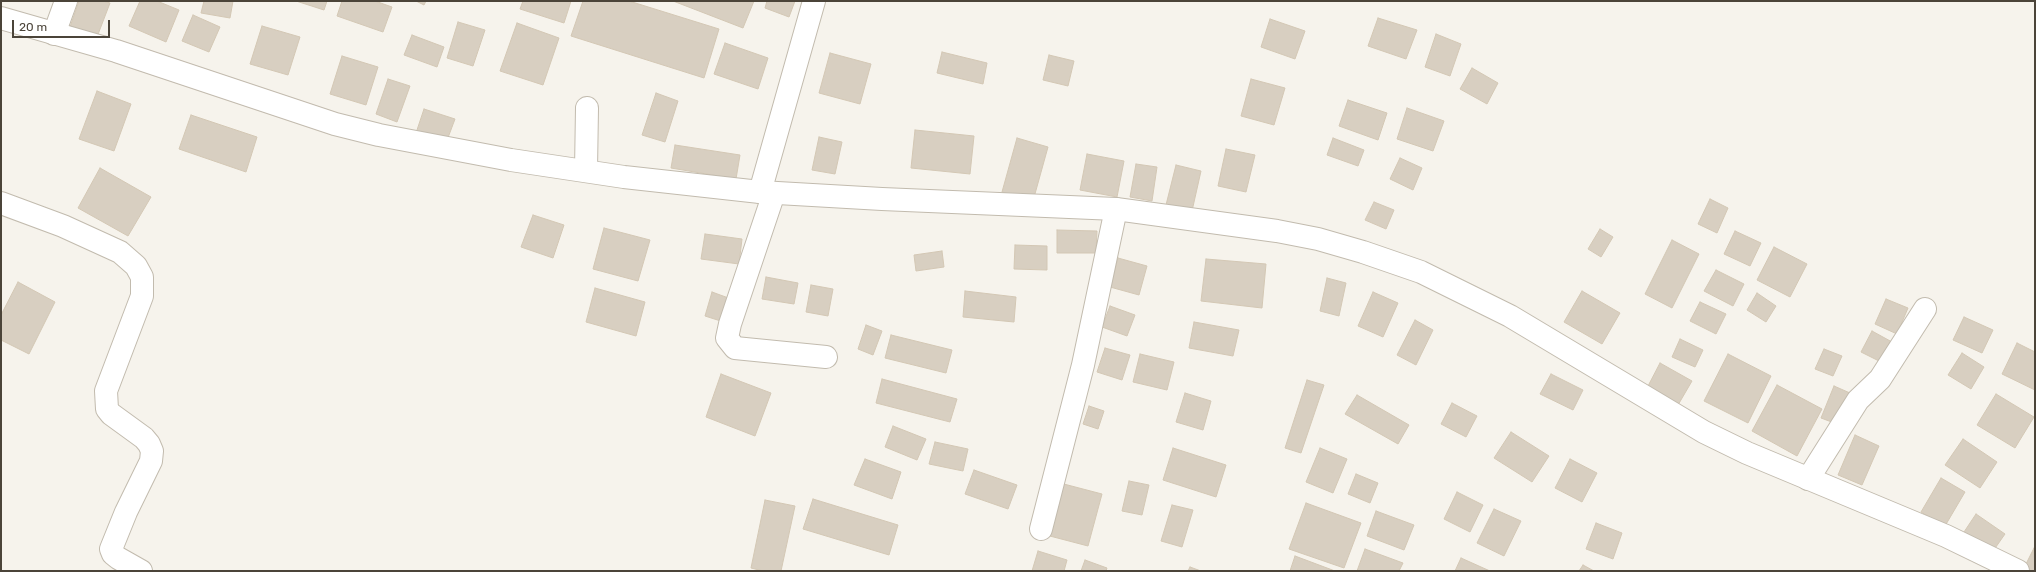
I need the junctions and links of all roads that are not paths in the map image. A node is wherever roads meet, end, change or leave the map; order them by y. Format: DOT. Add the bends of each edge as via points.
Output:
graph roads {
  1 [pos="66,1"];
  2 [pos="814,1"];
  3 [pos="1,18"];
  4 [pos="54,34"];
  5 [pos="587,108"];
  6 [pos="586,170"];
  7 [pos="767,192"];
  8 [pos="1,203"];
  9 [pos="1116,210"];
  10 [pos="1925,309"];
  11 [pos="826,357"];
  12 [pos="1808,479"];
  13 [pos="1041,529"];
  14 [pos="141,571"];
  15 [pos="2018,571"];
  1 -- 4 [label="street"];
  2 -- 7 [label="street"];
  3 -- 4 [label="street"];
  4 -- 6 [label="street" via="116,51 350,128 511,160"];
  5 -- 6 [label="street"];
  6 -- 7 [label="street" via="624,177"];
  7 -- 9 [label="street"];
  7 -- 11 [label="street" via="728,338 735,348"];
  8 -- 14 [label="street" via="63,226 120,252 136,266 142,277 142,296 106,391 107,409 144,438 152,451 151,461 111,549 118,558"];
  9 -- 12 [label="street" via="1277,231 1318,239 1421,272 1510,316 1704,432"];
  9 -- 13 [label="street" via="1083,365"];
  10 -- 12 [label="street" via="1880,379 1858,400"];
  12 -- 15 [label="street" via="1946,536"];
}
